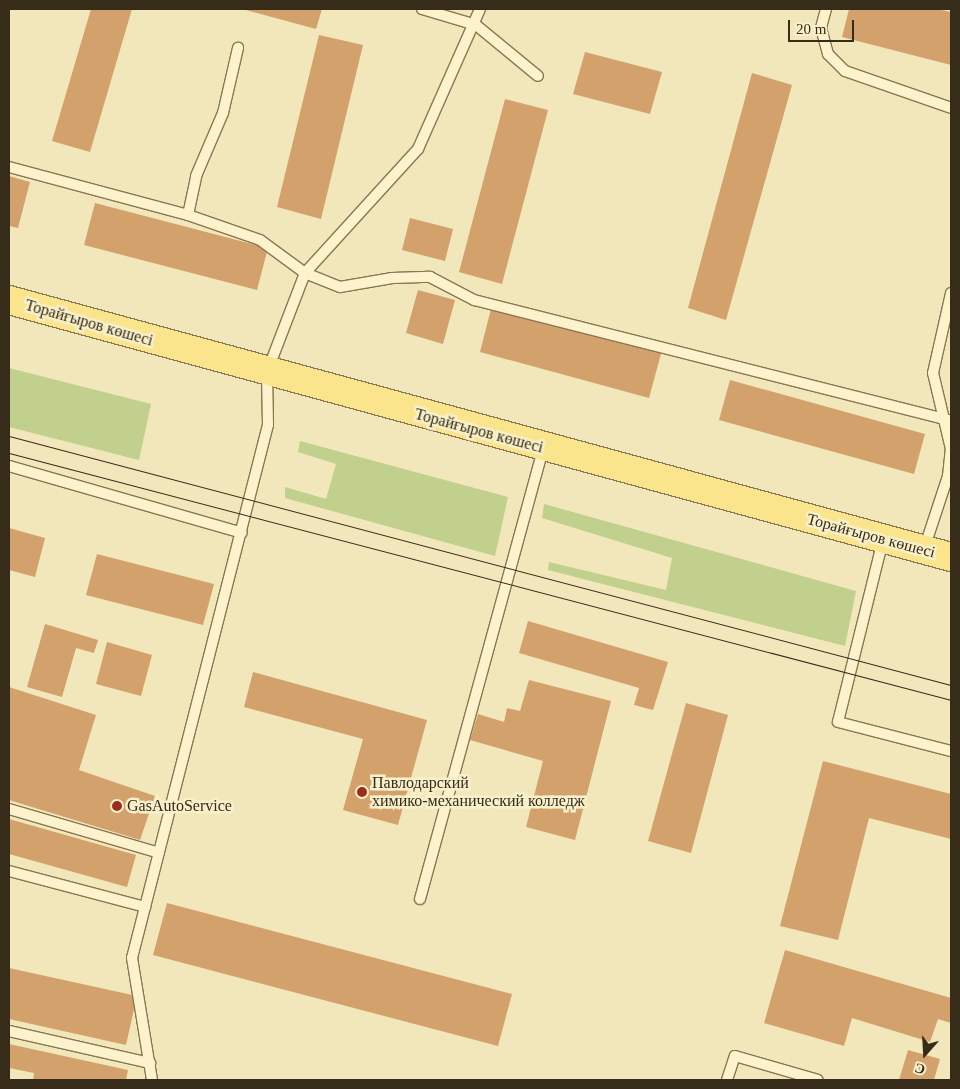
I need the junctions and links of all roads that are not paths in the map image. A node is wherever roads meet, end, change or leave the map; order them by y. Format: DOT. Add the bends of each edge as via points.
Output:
graph roads {
  1 [pos="422,9"];
  2 [pos="480,9"];
  3 [pos="826,9"];
  4 [pos="476,25"];
  5 [pos="238,48"];
  6 [pos="538,76"];
  7 [pos="951,108"];
  8 [pos="9,167"];
  9 [pos="188,215"];
  10 [pos="305,273"];
  11 [pos="951,292"];
  12 [pos="9,300"];
  13 [pos="267,372"];
  14 [pos="941,418"];
  15 [pos="951,421"];
  16 [pos="543,448"];
  17 [pos="9,466"];
  18 [pos="242,533"];
  19 [pos="884,539"];
  20 [pos="924,550"];
  21 [pos="951,557"];
  22 [pos="951,750"];
  23 [pos="9,809"];
  24 [pos="159,853"];
  25 [pos="9,871"];
  26 [pos="420,899"];
  27 [pos="145,907"];
  28 [pos="9,1031"];
  29 [pos="150,1063"];
  30 [pos="152,1080"];
  31 [pos="727,1080"];
  32 [pos="818,1080"];
  1 -- 4 [label="lane"];
  2 -- 4 [label="lane"];
  3 -- 7 [label="lane" via="821,28 828,54 845,70"];
  4 -- 6 [label="lane"];
  4 -- 10 [label="lane" via="418,150"];
  5 -- 9 [label="lane" via="224,113 196,176"];
  8 -- 9 [label="lane"];
  9 -- 10 [label="lane" via="260,240"];
  10 -- 13 [label="lane"];
  10 -- 14 [label="lane" via="340,287 400,277 430,276 474,300"];
  11 -- 14 [label="lane" via="933,373"];
  12 -- 13 [label="main road, Торайғыров көшесі"];
  13 -- 16 [label="main road, Торайғыров көшесі"];
  13 -- 18 [label="lane" via="268,425"];
  14 -- 15 [label="lane"];
  14 -- 20 [label="lane" via="951,449 948,476"];
  16 -- 19 [label="main road, Торайғыров көшесі"];
  16 -- 26 [label="lane"];
  17 -- 18 [label="lane"];
  18 -- 24 [label="lane"];
  19 -- 20 [label="main road, Торайғыров көшесі"];
  19 -- 22 [label="lane" via="838,722"];
  20 -- 21 [label="main road, Торайғыров көшесі"];
  23 -- 24 [label="lane"];
  24 -- 27 [label="lane"];
  25 -- 27 [label="lane"];
  27 -- 29 [label="lane" via="132,958"];
  28 -- 29 [label="lane"];
  29 -- 30 [label="lane"];
  31 -- 32 [label="lane" via="734,1056"];
}
